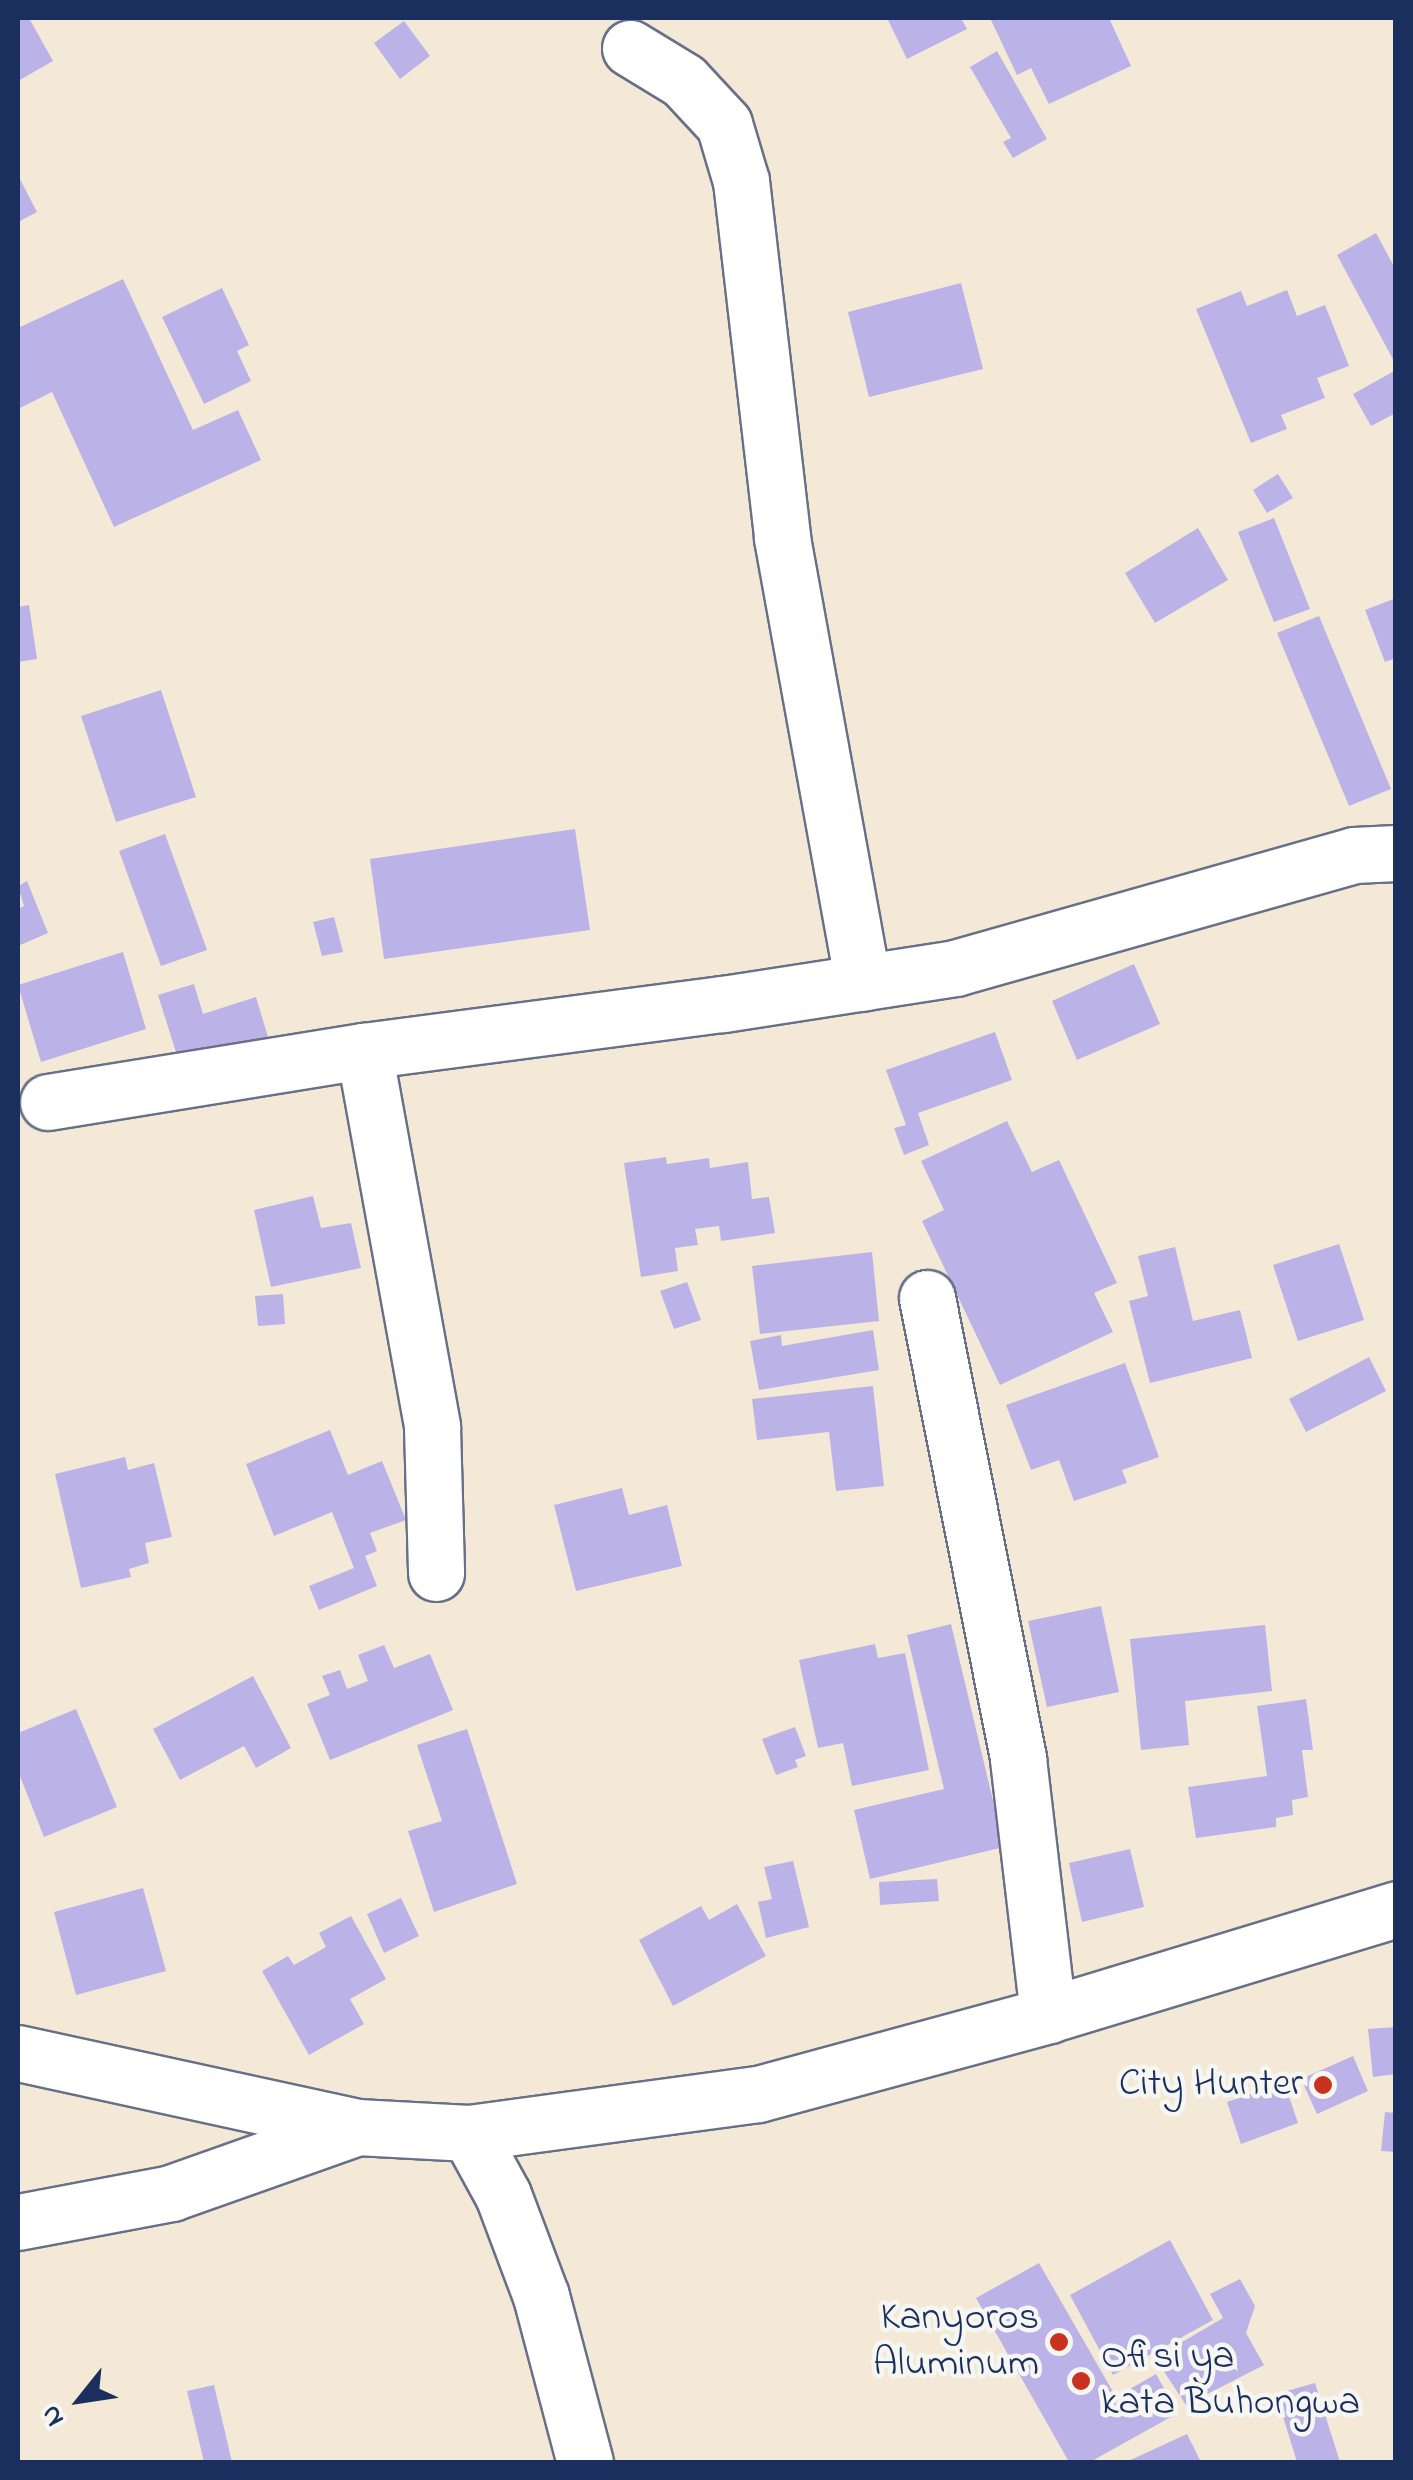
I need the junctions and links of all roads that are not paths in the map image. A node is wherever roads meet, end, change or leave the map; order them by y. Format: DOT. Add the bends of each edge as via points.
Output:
graph roads {
  1 [pos="630,48"];
  2 [pos="1396,854"];
  3 [pos="863,983"];
  4 [pos="364,1051"];
  5 [pos="48,1102"];
  6 [pos="927,1298"];
  7 [pos="436,1573"];
  8 [pos="1396,1909"];
  9 [pos="1048,2014"];
  10 [pos="18,2053"];
  11 [pos="357,2127"];
  12 [pos="469,2133"];
  13 [pos="18,2222"];
  14 [pos="585,2462"];
  1 -- 3 [label="street" via="684,81 724,124 741,181 782,538"];
  2 -- 3 [label="street" via="1354,856 955,968"];
  3 -- 4 [label="street"];
  4 -- 5 [label="street"];
  4 -- 7 [label="street" via="432,1427"];
  6 -- 9 [label="street" via="1018,1759"];
  8 -- 9 [label="street"];
  9 -- 12 [label="street" via="758,2094"];
  10 -- 11 [label="street"];
  11 -- 12 [label="street"];
  11 -- 13 [label="street" via="171,2193"];
  12 -- 14 [label="street" via="503,2194 541,2296"];
}
